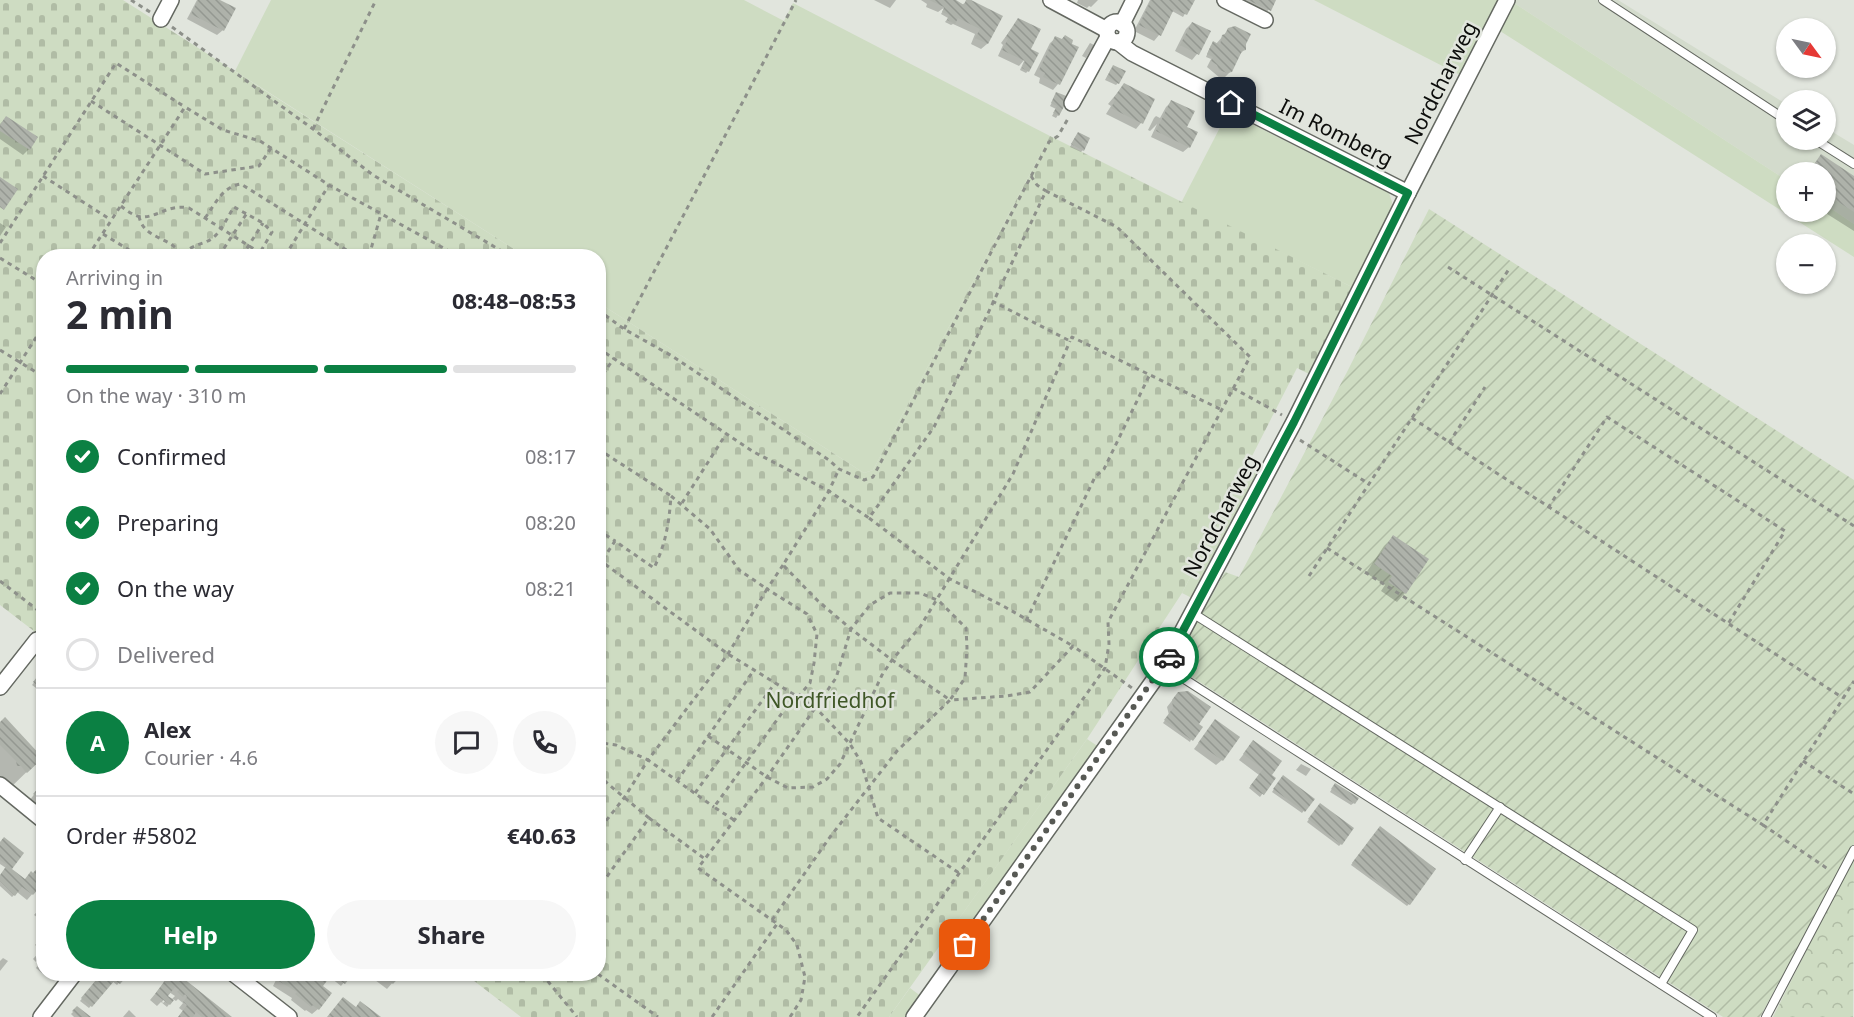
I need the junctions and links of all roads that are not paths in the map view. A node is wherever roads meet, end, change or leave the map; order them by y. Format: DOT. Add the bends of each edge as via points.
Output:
graph roads {
  1 [pos="171,0"];
  2 [pos="1051,0"];
  3 [pos="1134,0"];
  4 [pos="1225,0"];
  5 [pos="1507,0"];
  6 [pos="1603,0"];
  7 [pos="161,19"];
  8 [pos="1265,20"];
  9 [pos="1111,36"];
  10 [pos="1072,103"];
  11 [pos="1776,113"];
  12 [pos="1832,150"];
  13 [pos="1854,164"];
  14 [pos="1408,193"];
  15 [pos="1194,614"];
  16 [pos="36,641"];
  17 [pos="1164,666"];
  18 [pos="0,687"];
  19 [pos="0,785"];
  20 [pos="1500,807"];
  21 [pos="36,814"];
  22 [pos="1854,850"];
  23 [pos="1465,860"];
  24 [pos="69,981"];
  25 [pos="243,981"];
  26 [pos="1660,984"];
  27 [pos="41,1017"];
  28 [pos="289,1017"];
  29 [pos="914,1017"];
  30 [pos="1712,1017"];
  31 [pos="1766,1017"];
  1 -- 7 [label="street"];
  2 -- 9 [label="street, Im Romberg"];
  3 -- 9 [label="street" via="1122,24 1110,25"];
  4 -- 8 [label="street"];
  5 -- 14 [label="street, Nordcharweg"];
  6 -- 11 [label="lane"];
  9 -- 10 [label="street"];
  9 -- 14 [label="street, Im Romberg" via="1132,53"];
  12 -- 13 [label="lane"];
  14 -- 15 [label="street, Nordcharweg"];
  15 -- 17 [label="street, Nordcharweg"];
  15 -- 20 [label="lane"];
  16 -- 18 [label="street"];
  17 -- 23 [label="lane"];
  17 -- 29 [label="street, Nordcharweg"];
  19 -- 21 [label="street"];
  20 -- 23 [label="lane"];
  20 -- 26 [label="lane" via="1693,930"];
  22 -- 31 [label="lane"];
  23 -- 26 [label="lane"];
  24 -- 27 [label="street"];
  25 -- 28 [label="street"];
  26 -- 30 [label="lane"];
}
